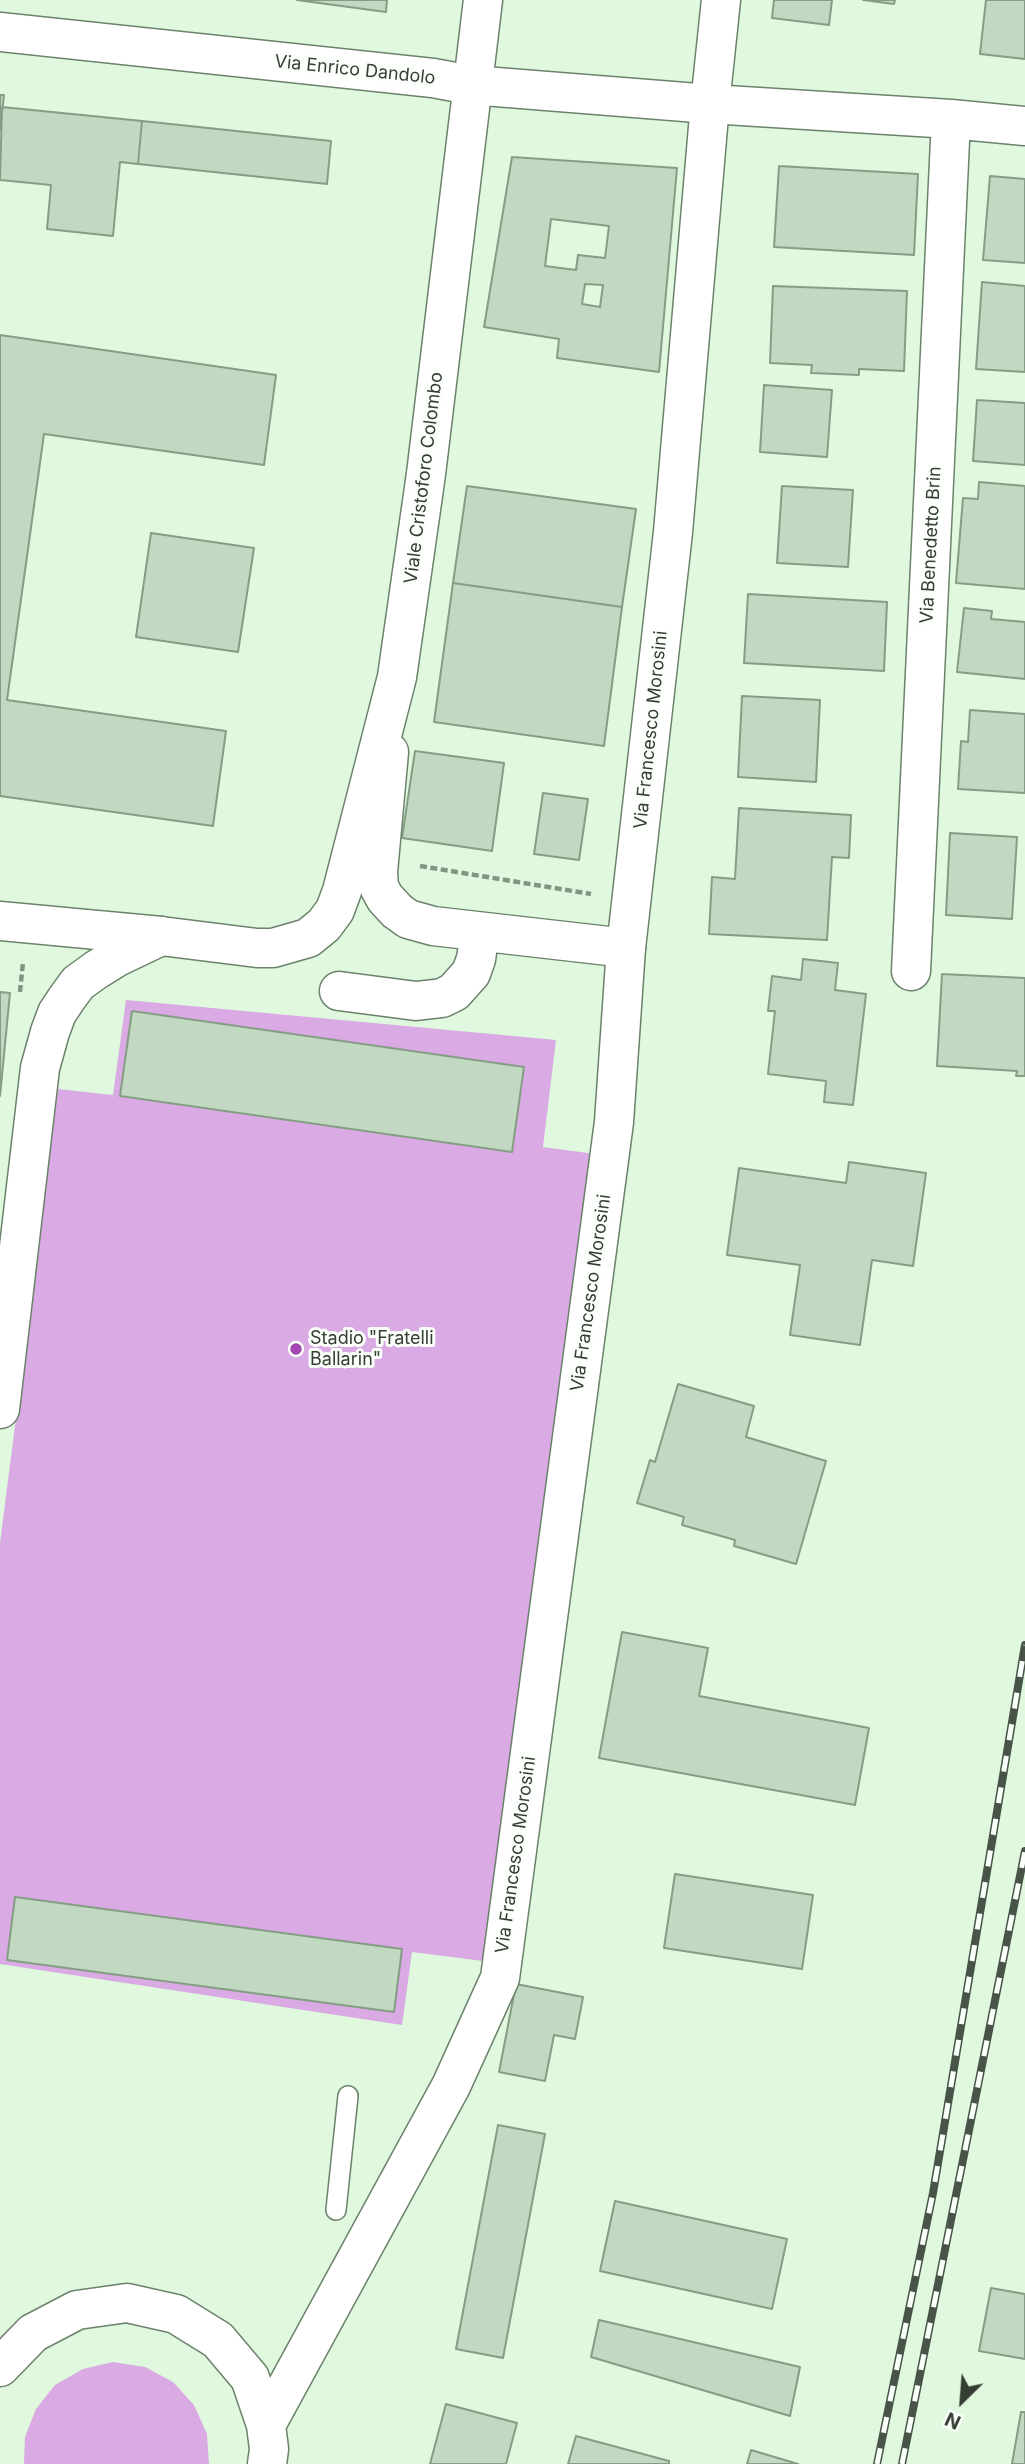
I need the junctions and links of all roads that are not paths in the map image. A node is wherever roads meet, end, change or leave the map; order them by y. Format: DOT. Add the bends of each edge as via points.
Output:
graph roads {
  1 [pos="483,0"];
  2 [pos="722,0"];
  3 [pos="0,32"];
  4 [pos="471,85"];
  5 [pos="710,104"];
  6 [pos="951,118"];
  7 [pos="1025,126"];
  8 [pos="397,677"];
  9 [pos="0,921"];
  10 [pos="480,932"];
  11 [pos="161,936"];
  12 [pos="626,948"];
  13 [pos="911,971"];
  14 [pos="339,991"];
  15 [pos="0,1409"];
  16 [pos="348,2096"];
  17 [pos="336,2210"];
  18 [pos="0,2367"];
  19 [pos="271,2450"];
  1 -- 4 [label="street, Viale Cristoforo Colombo"];
  2 -- 5 [label="street, Via Francesco Morosini"];
  3 -- 4 [label="street, Via Enrico Dandolo"];
  4 -- 5 [label="street, Via Enrico Dandolo"];
  4 -- 8 [label="street, Viale Cristoforo Colombo" via="426,474"];
  5 -- 6 [label="street"];
  5 -- 12 [label="street, Via Francesco Morosini" via="673,532"];
  6 -- 7 [label="street"];
  6 -- 13 [label="street, Via Benedetto Brin"];
  8 -- 10 [label="street" via="380,887 397,911 420,923"];
  8 -- 11 [label="street, Viale Cristoforo Colombo" via="342,891 324,925 308,938 273,948"];
  9 -- 11 [label="street"];
  10 -- 12 [label="street"];
  10 -- 14 [label="street" via="471,973 454,992 416,1001"];
  11 -- 15 [label="street" via="117,957 78,984 57,1013 43,1051"];
  12 -- 19 [label="street, Via Francesco Morosini" via="614,1122 500,1978"];
  16 -- 17 [label="lane"];
  18 -- 19 [label="street" via="33,2333 77,2310 127,2303 176,2314 218,2340 250,2378"];
}
